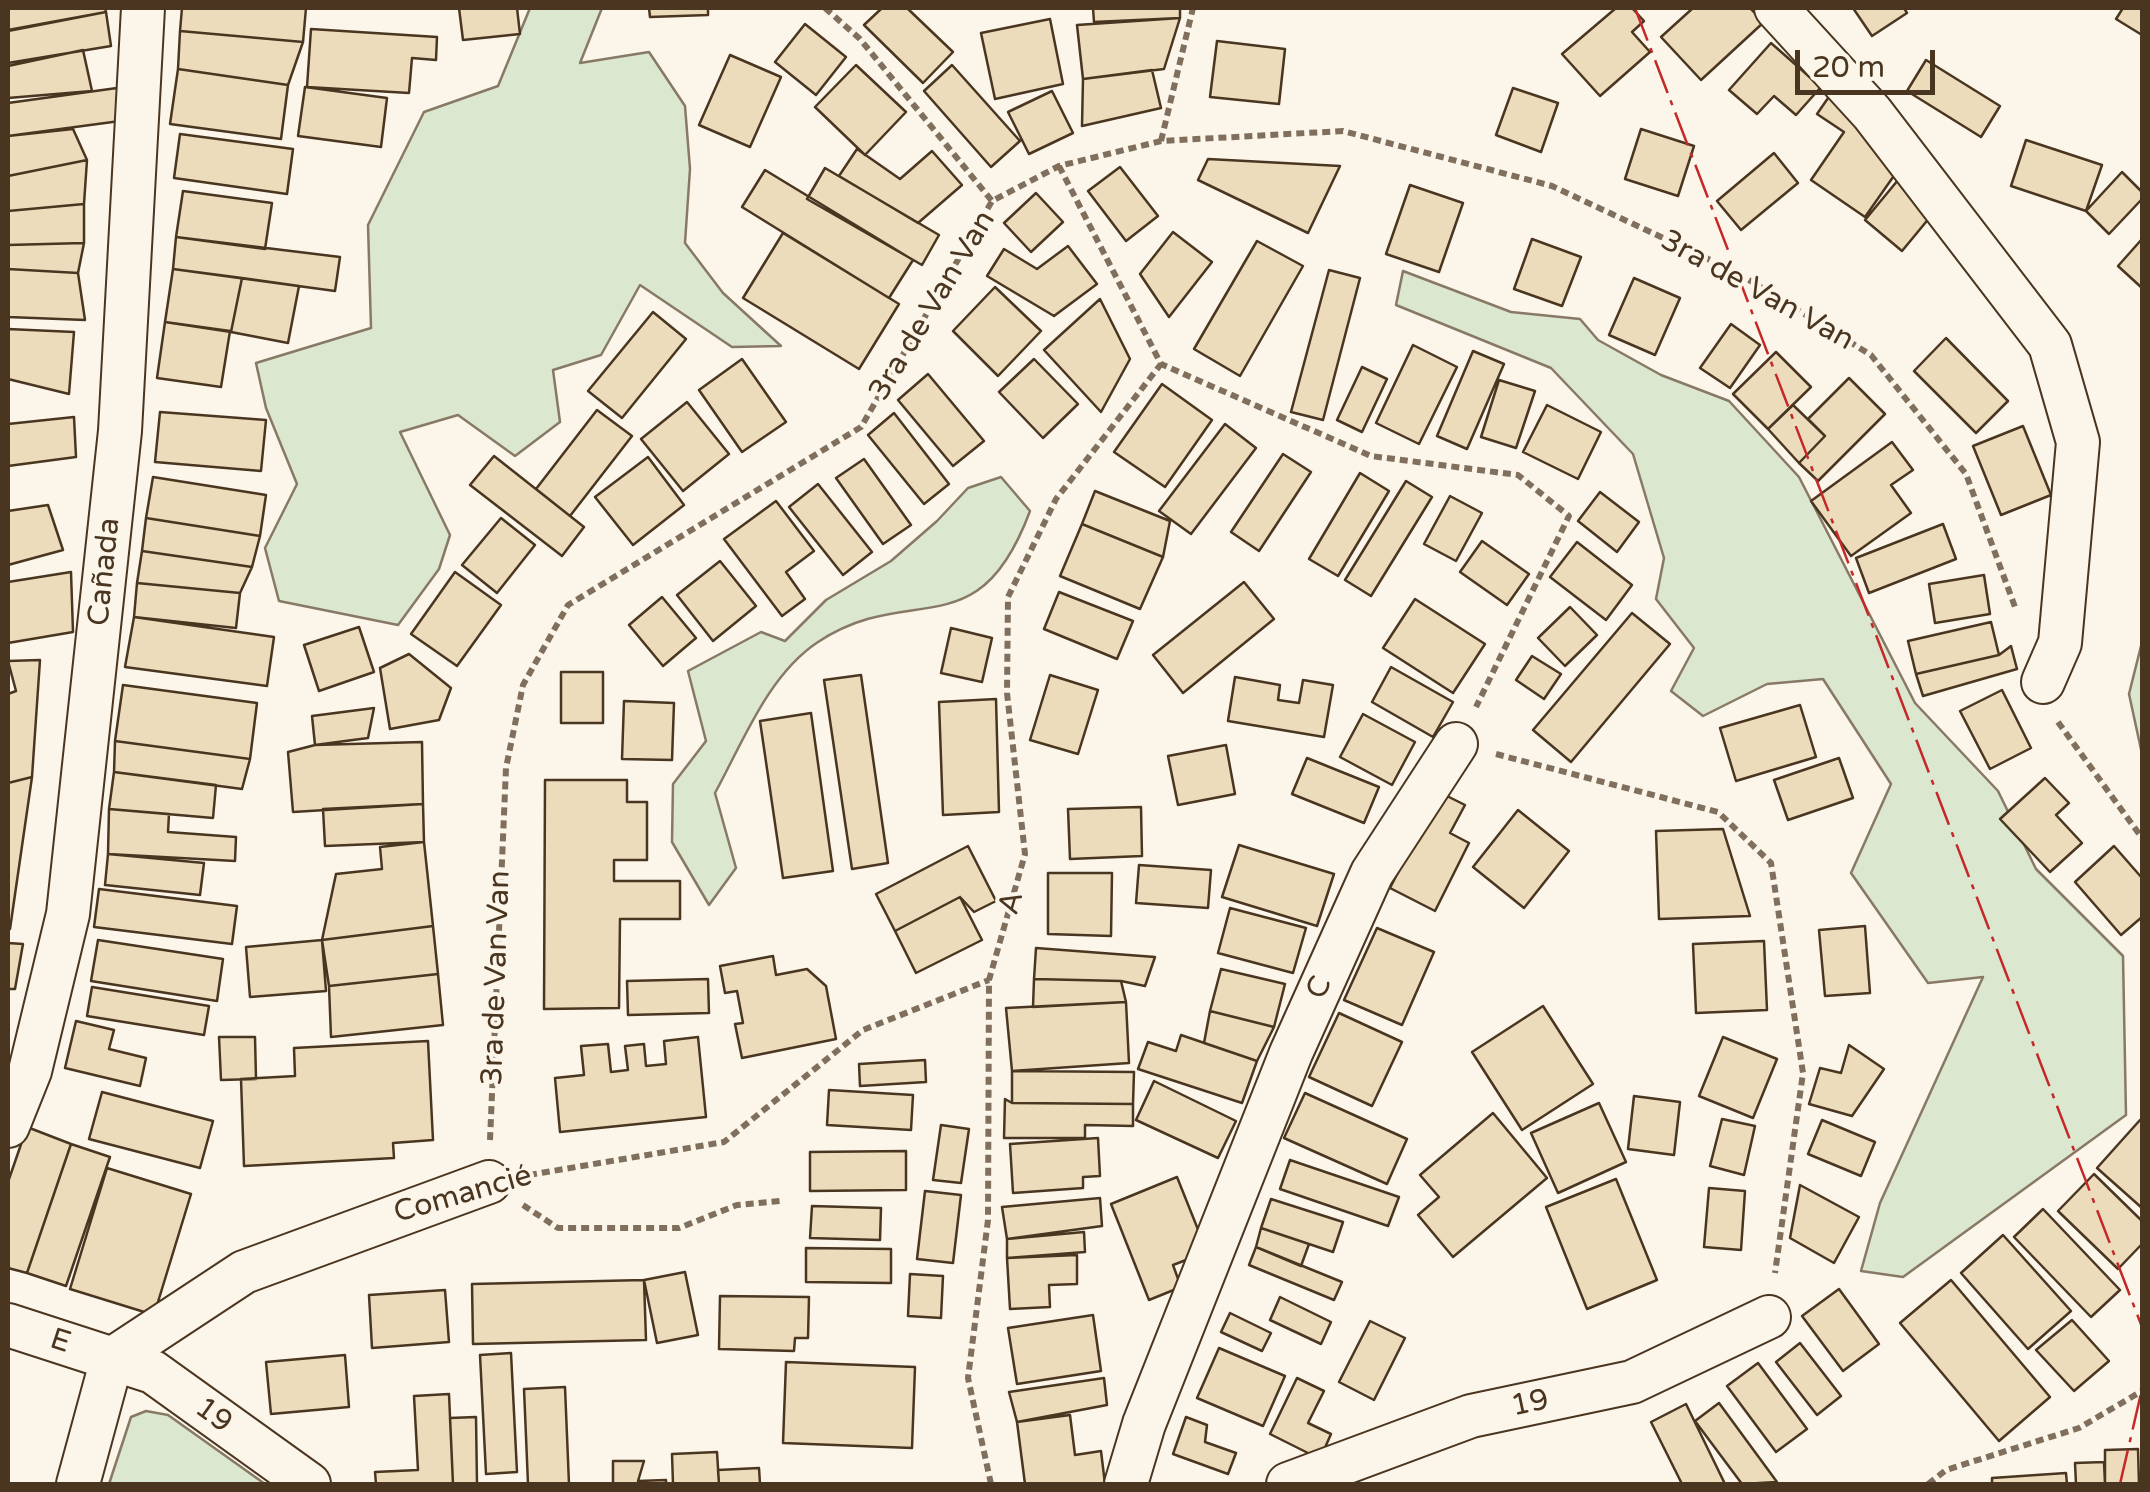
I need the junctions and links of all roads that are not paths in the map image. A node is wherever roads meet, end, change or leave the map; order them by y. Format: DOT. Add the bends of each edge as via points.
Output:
graph roads {
  1 [pos="142,8"];
  2 [pos="1776,8"];
  3 [pos="2043,682"];
  4 [pos="1456,744"];
  5 [pos="8,1126"];
  6 [pos="489,1182"];
  7 [pos="1769,1317"];
  8 [pos="8,1325"];
  9 [pos="112,1359"];
  10 [pos="304,1483"];
  11 [pos="78,1484"];
  12 [pos="1126,1484"];
  13 [pos="1288,1484"];
  1 -- 5 [label="street, Cañada" via="120,431 68,914 30,1071"];
  2 -- 3 [label="street" via="1872,113 2050,345 2078,442 2060,643"];
  4 -- 12 [label="street, C" via="1372,873 1299,1035"];
  6 -- 9 [label="street, Comancié" via="244,1272"];
  7 -- 13 [label="street, 19" via="1632,1382 1472,1416"];
  8 -- 9 [label="street, E"];
  9 -- 10 [label="street, 19" via="153,1372"];
  9 -- 11 [label="street"];
}
